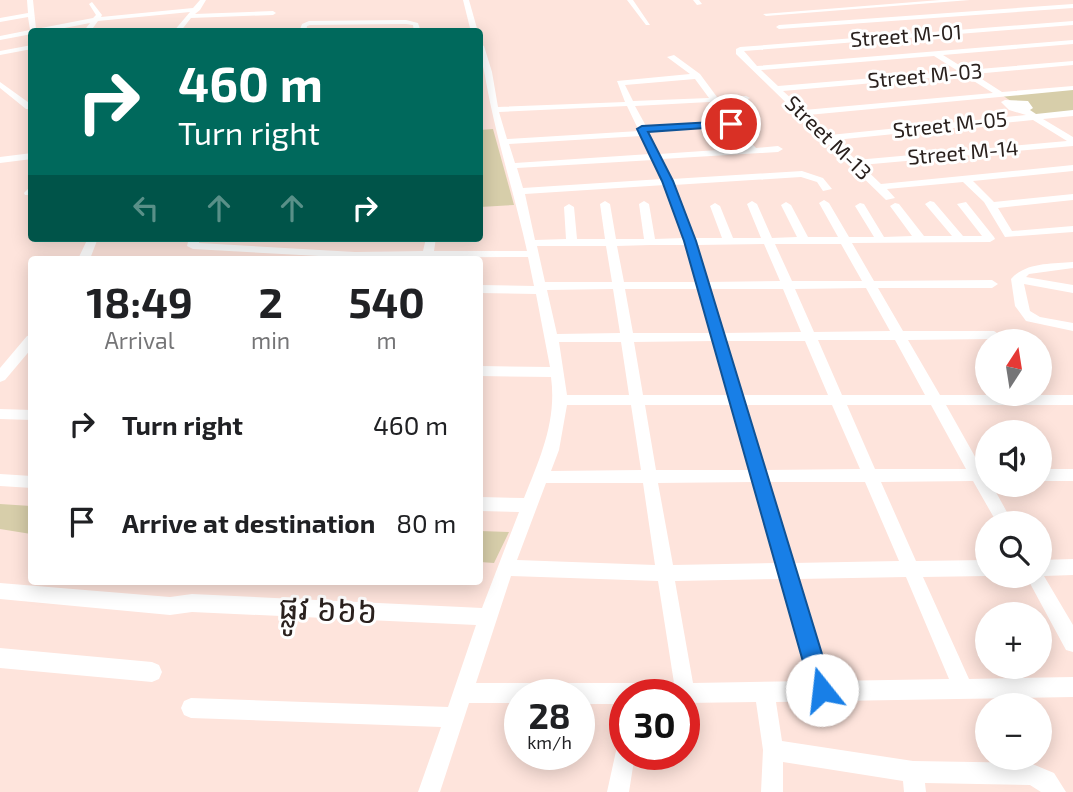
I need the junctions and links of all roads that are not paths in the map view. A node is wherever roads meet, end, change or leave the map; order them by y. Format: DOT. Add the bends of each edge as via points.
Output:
graph roads {
  1 [pos="30,0"];
  2 [pos="203,0"];
  3 [pos="466,0"];
  4 [pos="630,0"];
  5 [pos="850,0"];
  6 [pos="967,0"];
  7 [pos="1032,0"];
  8 [pos="92,4"];
  9 [pos="1073,6"];
  10 [pos="862,7"];
  11 [pos="1052,8"];
  12 [pos="195,11"];
  13 [pos="273,13"];
  14 [pos="338,13"];
  15 [pos="766,14"];
  16 [pos="30,15"];
  17 [pos="98,19"];
  18 [pos="0,20"];
  19 [pos="1073,21"];
  20 [pos="885,22"];
  21 [pos="330,23"];
  22 [pos="648,24"];
  23 [pos="1063,24"];
  24 [pos="779,27"];
  25 [pos="33,28"];
  26 [pos="45,28"];
  27 [pos="90,28"];
  28 [pos="180,28"];
  29 [pos="303,28"];
  30 [pos="417,28"];
  31 [pos="474,28"];
  32 [pos="1073,29"];
  33 [pos="28,31"];
  34 [pos="908,36"];
  35 [pos="0,38"];
  36 [pos="1073,42"];
  37 [pos="28,48"];
  38 [pos="740,49"];
  39 [pos="0,53"];
  40 [pos="935,53"];
  41 [pos="483,56"];
  42 [pos="671,57"];
  43 [pos="1073,63"];
  44 [pos="756,68"];
  45 [pos="967,73"];
  46 [pos="697,76"];
  47 [pos="0,84"];
  48 [pos="1073,88"];
  49 [pos="777,89"];
  50 [pos="11,94"];
  51 [pos="0,96"];
  52 [pos="746,98"];
  53 [pos="1006,98"];
  54 [pos="715,100"];
  55 [pos="631,104"];
  56 [pos="28,106"];
  57 [pos="862,108"];
  58 [pos="494,110"];
  59 [pos="802,113"];
  60 [pos="1073,113"];
  61 [pos="872,116"];
  62 [pos="1035,117"];
  63 [pos="882,123"];
  64 [pos="643,131"];
  65 [pos="891,131"];
  66 [pos="827,138"];
  67 [pos="504,142"];
  68 [pos="1073,142"];
  69 [pos="778,149"];
  70 [pos="753,150"];
  71 [pos="28,156"];
  72 [pos="655,158"];
  73 [pos="0,160"];
  74 [pos="853,163"];
  75 [pos="511,166"];
  76 [pos="1073,168"];
  77 [pos="966,179"];
  78 [pos="668,181"];
  79 [pos="878,187"];
  80 [pos="519,191"];
  81 [pos="1073,197"];
  82 [pos="605,204"];
  83 [pos="644,204"];
  84 [pos="752,204"];
  85 [pos="930,204"];
  86 [pos="962,204"];
  87 [pos="786,205"];
  88 [pos="992,205"];
  89 [pos="715,206"];
  90 [pos="860,206"];
  91 [pos="569,207"];
  92 [pos="1073,229"];
  93 [pos="920,239"];
  94 [pos="960,239"];
  95 [pos="804,240"];
  96 [pos="844,240"];
  97 [pos="881,240"];
  98 [pos="690,241"];
  99 [pos="729,241"];
  100 [pos="768,241"];
  101 [pos="194,242"];
  102 [pos="322,242"];
  103 [pos="430,242"];
  104 [pos="572,242"];
  105 [pos="611,242"];
  106 [pos="650,242"];
  107 [pos="256,243"];
  108 [pos="531,248"];
  109 [pos="316,253"];
  110 [pos="428,256"];
  111 [pos="1073,265"];
  112 [pos="1017,279"];
  113 [pos="992,284"];
  114 [pos="704,285"];
  115 [pos="787,285"];
  116 [pos="870,285"];
  117 [pos="618,286"];
  118 [pos="541,288"];
  119 [pos="483,289"];
  120 [pos="1073,289"];
  121 [pos="1073,327"];
  122 [pos="975,335"];
  123 [pos="899,336"];
  124 [pos="720,337"];
  125 [pos="810,337"];
  126 [pos="552,338"];
  127 [pos="627,338"];
  128 [pos="28,344"];
  129 [pos="483,371"];
  130 [pos="558,372"];
  131 [pos="0,377"];
  132 [pos="739,399"];
  133 [pos="561,400"];
  134 [pos="637,400"];
  135 [pos="837,400"];
  136 [pos="935,400"];
  137 [pos="1073,400"];
  138 [pos="0,414"];
  139 [pos="28,415"];
  140 [pos="975,464"];
  141 [pos="760,475"];
  142 [pos="975,475"];
  143 [pos="1052,475"];
  144 [pos="1073,475"];
  145 [pos="649,476"];
  146 [pos="870,476"];
  147 [pos="540,477"];
  148 [pos="0,480"];
  149 [pos="28,482"];
  150 [pos="483,503"];
  151 [pos="531,505"];
  152 [pos="1073,567"];
  153 [pos="505,568"];
  154 [pos="975,568"];
  155 [pos="1052,568"];
  156 [pos="911,569"];
  157 [pos="788,570"];
  158 [pos="665,573"];
  159 [pos="1042,588"];
  160 [pos="0,591"];
  161 [pos="488,617"];
  162 [pos="1073,643"];
  163 [pos="0,657"];
  164 [pos="152,672"];
  165 [pos="683,679"];
  166 [pos="1073,687"];
  167 [pos="963,689"];
  168 [pos="822,690"];
  169 [pos="765,692"];
  170 [pos="463,693"];
  171 [pos="700,693"];
  172 [pos="609,694"];
  173 [pos="191,708"];
  174 [pos="454,717"];
  175 [pos="773,750"];
  176 [pos="622,770"];
  177 [pos="914,782"];
  178 [pos="429,792"];
  179 [pos="618,792"];
  180 [pos="772,792"];
  181 [pos="1055,792"];
  1 -- 16 [label="street"];
  2 -- 12 [label="street"];
  3 -- 31 [label="street"];
  4 -- 22 [label="street"];
  5 -- 10 [label="street"];
  6 -- 10 [label="street"];
  7 -- 11 [label="street"];
  8 -- 17 [label="street"];
  9 -- 11 [label="street"];
  10 -- 15 [label="street"];
  10 -- 20 [label="street"];
  11 -- 19 [label="street"];
  11 -- 20 [label="street"];
  12 -- 13 [label="street"];
  12 -- 17 [label="street"];
  12 -- 28 [label="street"];
  14 -- 21 [label="street"];
  16 -- 18 [label="street"];
  16 -- 25 [label="street"];
  17 -- 26 [label="street"];
  17 -- 27 [label="street"];
  19 -- 23 [label="street, Street M-01"];
  20 -- 24 [label="street"];
  20 -- 34 [label="street"];
  21 -- 29 [label="street"];
  21 -- 30 [label="street" via="412,23"];
  23 -- 32 [label="street"];
  23 -- 34 [label="street, Street M-01"];
  33 -- 35 [label="street"];
  34 -- 38 [label="street, Street M-01"];
  34 -- 40 [label="street"];
  36 -- 40 [label="street"];
  37 -- 39 [label="street"];
  38 -- 44 [label="street, Street M-13"];
  40 -- 44 [label="street"];
  40 -- 45 [label="street"];
  41 -- 58 [label="street"];
  42 -- 46 [label="street"];
  43 -- 45 [label="street, Street M-03"];
  44 -- 49 [label="street, Street M-13"];
  45 -- 49 [label="street, Street M-03"];
  45 -- 53 [label="street"];
  46 -- 54 [label="street"];
  46 -- 55 [label="street" via="621,82"];
  47 -- 50 [label="street"];
  48 -- 53 [label="street"];
  49 -- 59 [label="street, Street M-13"];
  50 -- 51 [label="street"];
  50 -- 56 [label="street"];
  52 -- 54 [label="street"];
  53 -- 57 [label="street"];
  53 -- 62 [label="street" via="1028,105 1024,110"];
  54 -- 55 [label="street"];
  55 -- 58 [label="street"];
  55 -- 64 [label="street"];
  57 -- 59 [label="street"];
  57 -- 61 [label="street"];
  58 -- 67 [label="street"];
  59 -- 66 [label="street, Street M-13"];
  60 -- 62 [label="street, Street M-05"];
  62 -- 65 [label="street, Street M-05"];
  62 -- 68 [label="street"];
  63 -- 65 [label="street"];
  64 -- 67 [label="street"];
  64 -- 70 [label="street" via="731,124"];
  64 -- 72 [label="street"];
  65 -- 66 [label="street, Street M-05"];
  66 -- 74 [label="street, Street M-13"];
  67 -- 75 [label="street"];
  68 -- 74 [label="street, Street M-14"];
  69 -- 70 [label="street"];
  70 -- 72 [label="street"];
  71 -- 73 [label="street"];
  72 -- 75 [label="street"];
  72 -- 78 [label="street"];
  74 -- 79 [label="street, Street M-13"];
  75 -- 80 [label="street"];
  76 -- 77 [label="street"];
  77 -- 79 [label="street"];
  77 -- 88 [label="street"];
  78 -- 80 [label="street"];
  78 -- 96 [label="street" via="802,174 820,180"];
  78 -- 98 [label="street"];
  79 -- 93 [label="street, Street M-13"];
  80 -- 108 [label="street"];
  81 -- 88 [label="street"];
  82 -- 105 [label="street"];
  83 -- 106 [label="street"];
  84 -- 100 [label="street"];
  85 -- 94 [label="street"];
  86 -- 94 [label="street" via="990,239"];
  87 -- 95 [label="street"];
  88 -- 92 [label="street" via="1009,235"];
  89 -- 99 [label="street"];
  90 -- 97 [label="street"];
  91 -- 104 [label="street"];
  93 -- 94 [label="street"];
  93 -- 97 [label="street"];
  95 -- 96 [label="street"];
  95 -- 100 [label="street"];
  96 -- 97 [label="street"];
  96 -- 116 [label="street"];
  98 -- 99 [label="street"];
  98 -- 106 [label="street"];
  98 -- 114 [label="street"];
  99 -- 100 [label="street"];
  100 -- 115 [label="street"];
  101 -- 107 [label="street" via="193,246"];
  102 -- 109 [label="street"];
  103 -- 110 [label="street"];
  104 -- 105 [label="street"];
  104 -- 108 [label="street"];
  105 -- 106 [label="street"];
  105 -- 117 [label="street"];
  107 -- 109 [label="street"];
  108 -- 110 [label="street"];
  108 -- 118 [label="street"];
  109 -- 110 [label="street"];
  111 -- 112 [label="street" via="1026,271"];
  112 -- 120 [label="street"];
  112 -- 121 [label="street" via="1020,310 1026,317"];
  113 -- 116 [label="street"];
  114 -- 115 [label="street"];
  114 -- 117 [label="street"];
  114 -- 124 [label="street"];
  115 -- 116 [label="street"];
  115 -- 125 [label="street"];
  116 -- 123 [label="street"];
  117 -- 118 [label="street"];
  117 -- 127 [label="street"];
  118 -- 119 [label="street"];
  118 -- 126 [label="street"];
  122 -- 123 [label="street"];
  123 -- 125 [label="street"];
  123 -- 136 [label="street"];
  124 -- 125 [label="street"];
  124 -- 127 [label="street"];
  124 -- 132 [label="street"];
  125 -- 135 [label="street"];
  126 -- 127 [label="street"];
  126 -- 130 [label="street"];
  127 -- 134 [label="street"];
  128 -- 131 [label="street"];
  129 -- 130 [label="street"];
  130 -- 133 [label="street"];
  132 -- 134 [label="street"];
  132 -- 135 [label="street"];
  132 -- 141 [label="street"];
  133 -- 134 [label="street"];
  133 -- 147 [label="street" via="551,450"];
  134 -- 145 [label="street"];
  135 -- 136 [label="street"];
  135 -- 146 [label="street"];
  136 -- 137 [label="street"];
  136 -- 140 [label="street"];
  138 -- 139 [label="street"];
  141 -- 145 [label="street"];
  141 -- 146 [label="street"];
  141 -- 157 [label="street"];
  142 -- 146 [label="street"];
  143 -- 144 [label="street"];
  145 -- 147 [label="street"];
  145 -- 158 [label="street"];
  146 -- 156 [label="street"];
  147 -- 151 [label="street"];
  148 -- 149 [label="street"];
  150 -- 151 [label="street"];
  151 -- 153 [label="street"];
  152 -- 155 [label="street"];
  153 -- 158 [label="street"];
  153 -- 161 [label="street"];
  154 -- 156 [label="street"];
  156 -- 157 [label="street"];
  156 -- 167 [label="street"];
  157 -- 158 [label="street"];
  157 -- 168 [label="street"];
  158 -- 165 [label="street"];
  159 -- 162 [label="street"];
  160 -- 161 [label="street, ផ្លូវ ៦៦៦" via="170,606 192,603"];
  161 -- 170 [label="street"];
  163 -- 164 [label="street"];
  166 -- 167 [label="street"];
  167 -- 168 [label="street"];
  168 -- 169 [label="street"];
  169 -- 171 [label="street"];
  169 -- 175 [label="street"];
  170 -- 172 [label="street"];
  170 -- 174 [label="street"];
  173 -- 174 [label="street"];
  174 -- 178 [label="street"];
  175 -- 177 [label="street"];
  175 -- 180 [label="street"];
  176 -- 179 [label="street"];
  177 -- 181 [label="street" via="1030,774"];
}
